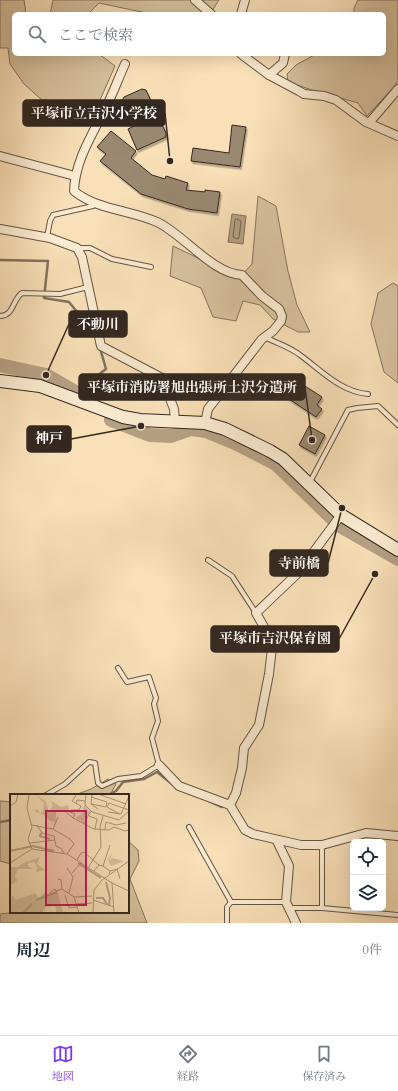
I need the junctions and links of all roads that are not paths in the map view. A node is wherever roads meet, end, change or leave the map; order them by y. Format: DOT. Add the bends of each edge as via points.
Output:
graph roads {
  1 [pos="195,0"];
  2 [pos="245,0"];
  3 [pos="209,12"];
  4 [pos="242,12"];
  5 [pos="244,56"];
  6 [pos="284,56"];
  7 [pos="125,64"];
  8 [pos="269,75"];
  9 [pos="398,91"];
  10 [pos="370,123"];
  11 [pos="398,136"];
  12 [pos="0,156"];
  13 [pos="75,176"];
  14 [pos="97,203"];
  15 [pos="0,229"];
  16 [pos="47,238"];
  17 [pos="77,248"];
  18 [pos="151,267"];
  19 [pos="88,288"];
  20 [pos="0,316"];
  21 [pos="264,336"];
  22 [pos="0,381"];
  23 [pos="368,394"];
  24 [pos="175,422"];
  25 [pos="205,423"];
  26 [pos="398,425"];
  27 [pos="309,484"];
  28 [pos="342,515"];
  29 [pos="398,550"];
  30 [pos="208,560"];
  31 [pos="256,613"];
  32 [pos="118,668"];
  33 [pos="160,765"];
  34 [pos="48,794"];
  35 [pos="230,805"];
  36 [pos="189,827"];
  37 [pos="398,836"];
  38 [pos="355,838"];
  39 [pos="277,841"];
  40 [pos="322,845"];
  41 [pos="231,902"];
  42 [pos="288,905"];
  43 [pos="322,908"];
  44 [pos="398,915"];
  45 [pos="227,923"];
  46 [pos="296,923"];
  1 -- 3 [label="street"];
  2 -- 4 [label="street"];
  5 -- 8 [label="street"];
  6 -- 8 [label="street" via="282,63"];
  7 -- 13 [label="street" via="84,150"];
  8 -- 10 [label="street" via="304,94 336,100"];
  9 -- 10 [label="street"];
  10 -- 11 [label="street"];
  12 -- 13 [label="street"];
  13 -- 14 [label="street" via="74,191"];
  14 -- 16 [label="lane" via="53,216"];
  14 -- 21 [label="street" via="158,222 222,269 235,275 242,275 279,309 282,316 281,322"];
  15 -- 16 [label="street"];
  16 -- 17 [label="street"];
  17 -- 18 [label="lane" via="90,248 112,259"];
  17 -- 19 [label="street" via="82,257"];
  19 -- 20 [label="lane" via="60,294 22,293 10,313"];
  19 -- 24 [label="street" via="101,346 162,378 174,409"];
  21 -- 23 [label="lane" via="299,354 345,389 356,394"];
  21 -- 25 [label="street" via="208,409"];
  22 -- 24 [label="street" via="40,386 123,417"];
  24 -- 25 [label="street"];
  25 -- 27 [label="street" via="225,429 270,450"];
  26 -- 27 [label="lane" via="378,406 348,410"];
  27 -- 28 [label="street"];
  28 -- 29 [label="street"];
  28 -- 31 [label="street" via="298,573"];
  30 -- 31 [label="lane" via="232,576"];
  31 -- 35 [label="street" via="268,634 272,648 269,674 259,725 244,748 238,787"];
  32 -- 33 [label="lane" via="127,682 149,677 156,698 154,704 158,721 152,738"];
  33 -- 34 [label="lane" via="141,776 118,779 102,786 98,783 95,763 89,762 65,784"];
  33 -- 35 [label="street" via="179,786"];
  35 -- 39 [label="street" via="245,830"];
  36 -- 41 [label="lane"];
  37 -- 38 [label="street" via="378,833"];
  38 -- 40 [label="street"];
  39 -- 40 [label="street" via="301,846"];
  39 -- 42 [label="street" via="288,866"];
  40 -- 43 [label="lane"];
  41 -- 42 [label="lane"];
  41 -- 45 [label="lane" via="227,907"];
  42 -- 43 [label="lane"];
  42 -- 46 [label="street"];
  43 -- 44 [label="lane"];
}
